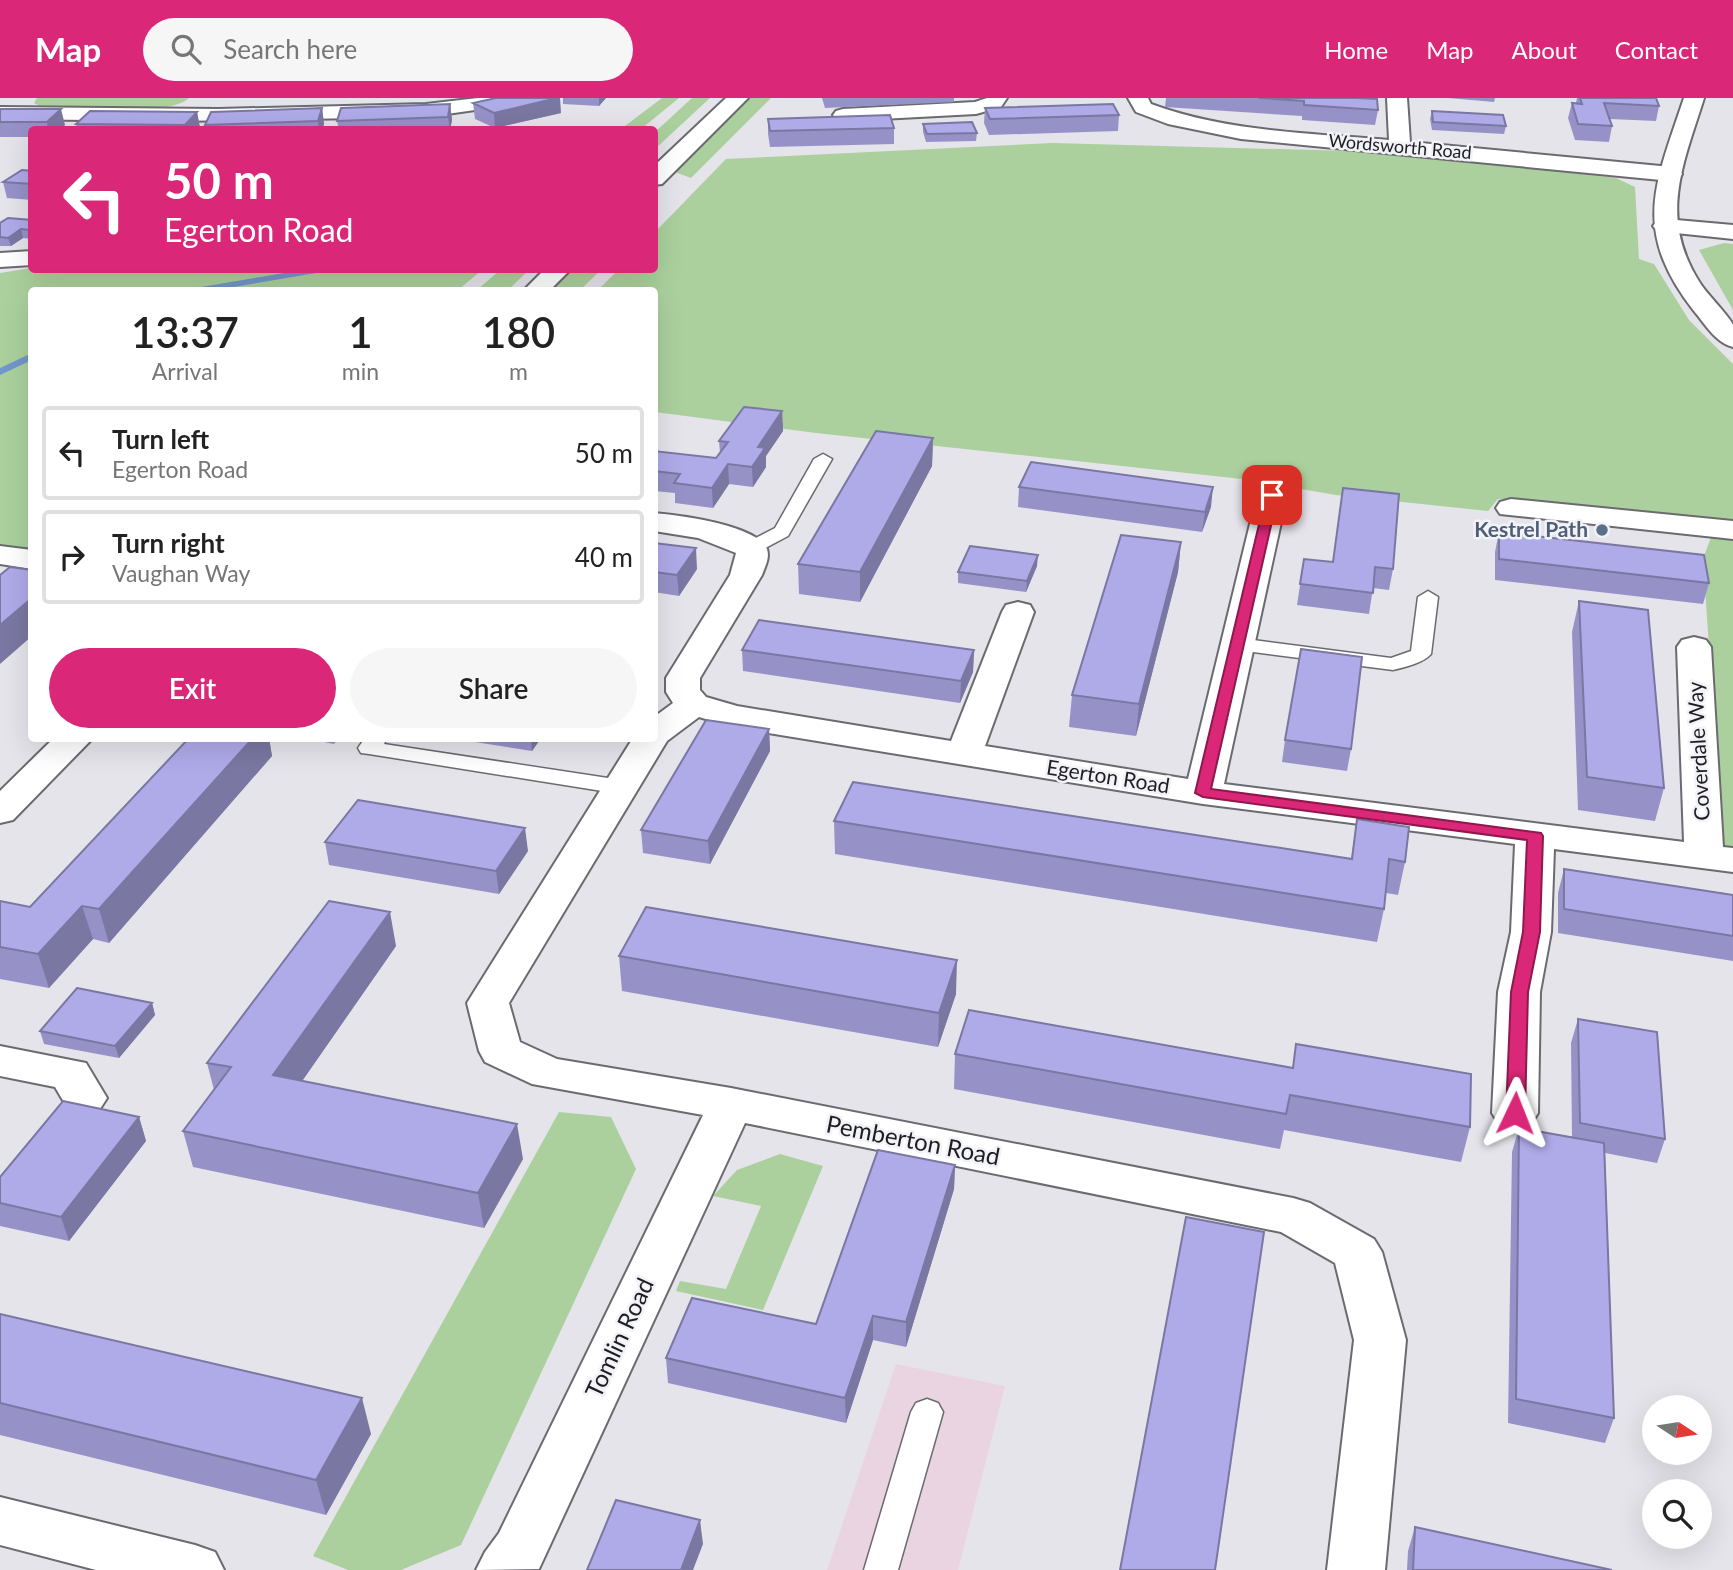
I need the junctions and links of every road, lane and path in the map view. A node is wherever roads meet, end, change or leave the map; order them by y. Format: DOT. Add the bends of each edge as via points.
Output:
graph roads {
  1 [pos="32,98"];
  2 [pos="206,98"];
  3 [pos="499,98"];
  4 [pos="738,98"];
  5 [pos="997,98"];
  6 [pos="1138,98"];
  7 [pos="1397,98"];
  8 [pos="1694,98"];
  9 [pos="7,113"];
  10 [pos="842,115"];
  11 [pos="192,116"];
  12 [pos="1400,146"];
  13 [pos="1671,174"];
  14 [pos="658,175"];
  15 [pos="1665,226"];
  16 [pos="1733,232"];
  17 [pos="28,258"];
  18 [pos="0,260"];
  19 [pos="555,273"];
  20 [pos="539,287"];
  21 [pos="1733,340"];
  22 [pos="823,458"];
  23 [pos="1272,495"];
  24 [pos="1511,508"];
  25 [pos="658,522"];
  26 [pos="1733,530"];
  27 [pos="751,548"];
  28 [pos="0,555"];
  29 [pos="28,559"];
  30 [pos="1428,597"];
  31 [pos="1018,612"];
  32 [pos="1238,644"];
  33 [pos="1694,647"];
  34 [pos="694,704"];
  35 [pos="658,731"];
  36 [pos="71,742"];
  37 [pos="374,742"];
  38 [pos="649,742"];
  39 [pos="964,754"];
  40 [pos="621,787"];
  41 [pos="1203,793"];
  42 [pos="0,812"];
  43 [pos="1535,836"];
  44 [pos="1719,858"];
  45 [pos="0,1061"];
  46 [pos="84,1098"];
  47 [pos="731,1104"];
  48 [pos="1515,1113"];
  49 [pos="927,1412"];
  50 [pos="0,1521"];
  51 [pos="116,1560"];
  52 [pos="195,1570"];
  53 [pos="505,1570"];
  54 [pos="881,1570"];
  55 [pos="1356,1570"];
  1 -- 9 [label="street"];
  2 -- 11 [label="street"];
  3 -- 11 [label="street" via="448,108"];
  4 -- 14 [label="street"];
  5 -- 10 [label="street" via="976,108"];
  6 -- 12 [label="street, Wordsworth Road" via="1143,108 1175,120 1241,133"];
  7 -- 12 [label="street"];
  8 -- 13 [label="street"];
  9 -- 11 [label="street"];
  12 -- 13 [label="street, Wordsworth Road"];
  13 -- 15 [label="street"];
  15 -- 16 [label="street"];
  15 -- 21 [label="street" via="1678,267 1711,317"];
  17 -- 18 [label="street"];
  19 -- 20 [label="street"];
  22 -- 27 [label="lane" via="782,532"];
  23 -- 32 [label="street"];
  24 -- 26 [label="street"];
  25 -- 27 [label="street" via="701,527"];
  27 -- 34 [label="street" via="753,558 746,575 682,678 683,692"];
  28 -- 29 [label="street"];
  30 -- 32 [label="lane" via="1421,654 1393,664"];
  31 -- 39 [label="street"];
  32 -- 41 [label="street"];
  33 -- 44 [label="street, Coverdale Way"];
  34 -- 35 [label="street"];
  34 -- 39 [label="street, Egerton Road" via="732,716"];
  36 -- 42 [label="street"];
  37 -- 40 [label="lane" via="369,748"];
  38 -- 40 [label="street, Pemberton Road"];
  39 -- 41 [label="street, Egerton Road"];
  40 -- 47 [label="street, Pemberton Road" via="488,1003 501,1051 548,1073"];
  41 -- 43 [label="street, Egerton Road"];
  43 -- 44 [label="street, Egerton Road"];
  43 -- 48 [label="street" via="1531,932 1520,992"];
  45 -- 46 [label="street" via="70,1074"];
  47 -- 53 [label="street, Tomlin Road" via="519,1551"];
  47 -- 55 [label="street, Pemberton Road" via="1293,1216 1357,1252 1380,1340"];
  49 -- 54 [label="lane"];
  50 -- 51 [label="street"];
  51 -- 52 [label="street"];
}
